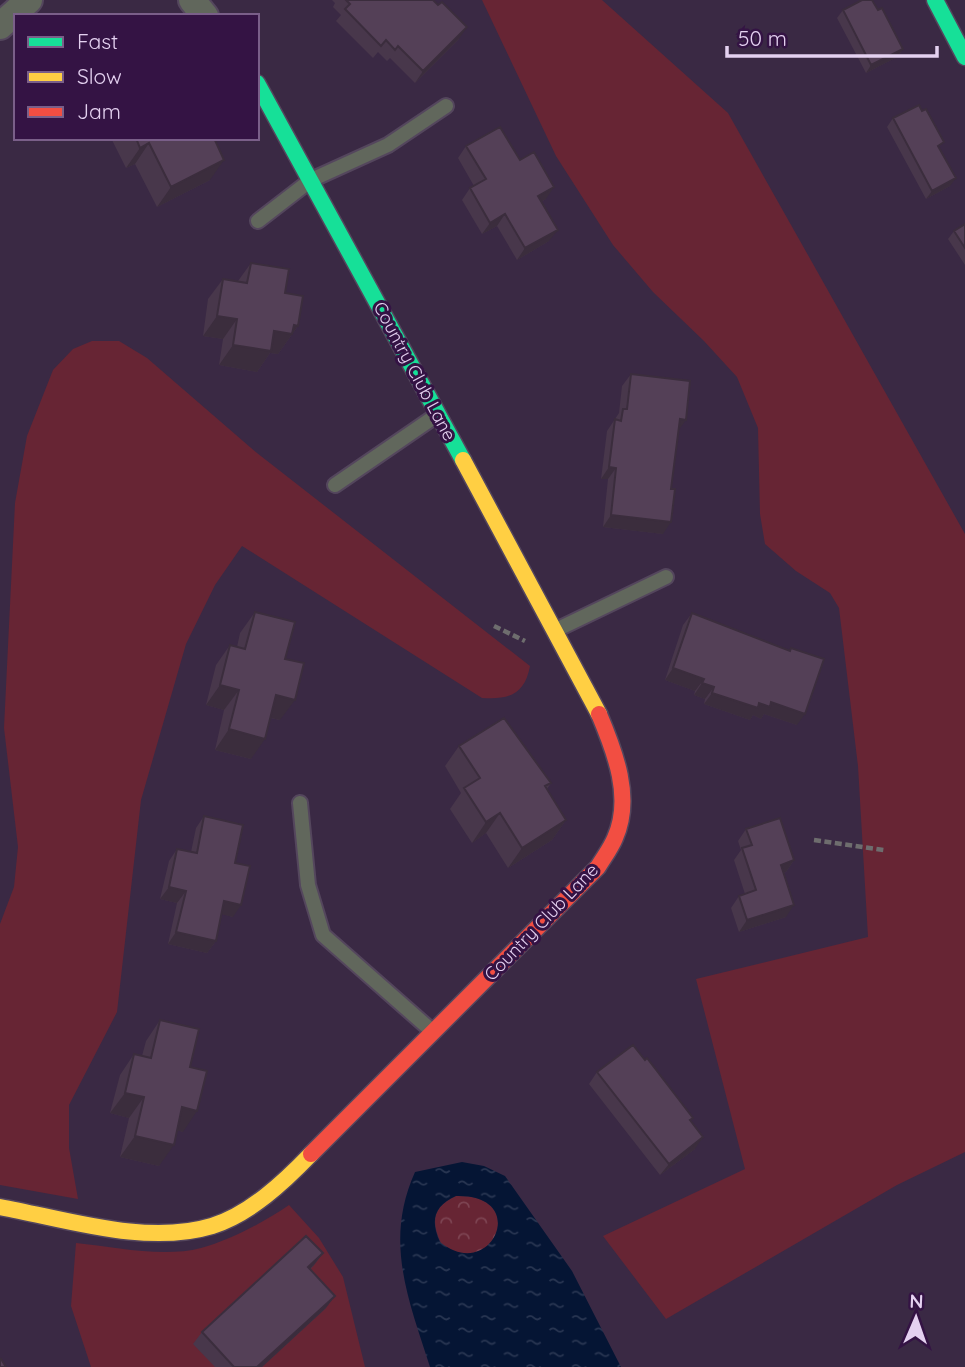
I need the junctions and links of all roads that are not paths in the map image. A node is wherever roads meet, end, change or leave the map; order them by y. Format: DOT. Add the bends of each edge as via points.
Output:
graph roads {
  1 [pos="29,0"];
  2 [pos="192,0"];
  3 [pos="935,0"];
  4 [pos="203,14"];
  5 [pos="0,26"];
  6 [pos="965,57"];
  7 [pos="259,87"];
  8 [pos="446,106"];
  9 [pos="311,180"];
  10 [pos="258,221"];
  11 [pos="438,414"];
  12 [pos="335,485"];
  13 [pos="666,577"];
  14 [pos="555,631"];
  15 [pos="300,803"];
  16 [pos="433,1032"];
  17 [pos="0,1207"];
  1 -- 5 [label="street"];
  2 -- 4 [label="street"];
  3 -- 6 [label="street"];
  7 -- 9 [label="street, Country Club Lane"];
  8 -- 9 [label="lane" via="388,145"];
  9 -- 10 [label="lane"];
  9 -- 11 [label="street, Country Club Lane"];
  11 -- 12 [label="lane"];
  11 -- 14 [label="street, Country Club Lane"];
  13 -- 14 [label="lane"];
  14 -- 16 [label="street, Country Club Lane" via="590,693 616,760 623,801 617,835 598,867"];
  15 -- 16 [label="lane" via="308,885 323,935"];
  16 -- 17 [label="street, Country Club Lane" via="292,1174 253,1205 213,1226 192,1231 141,1229"];
}
